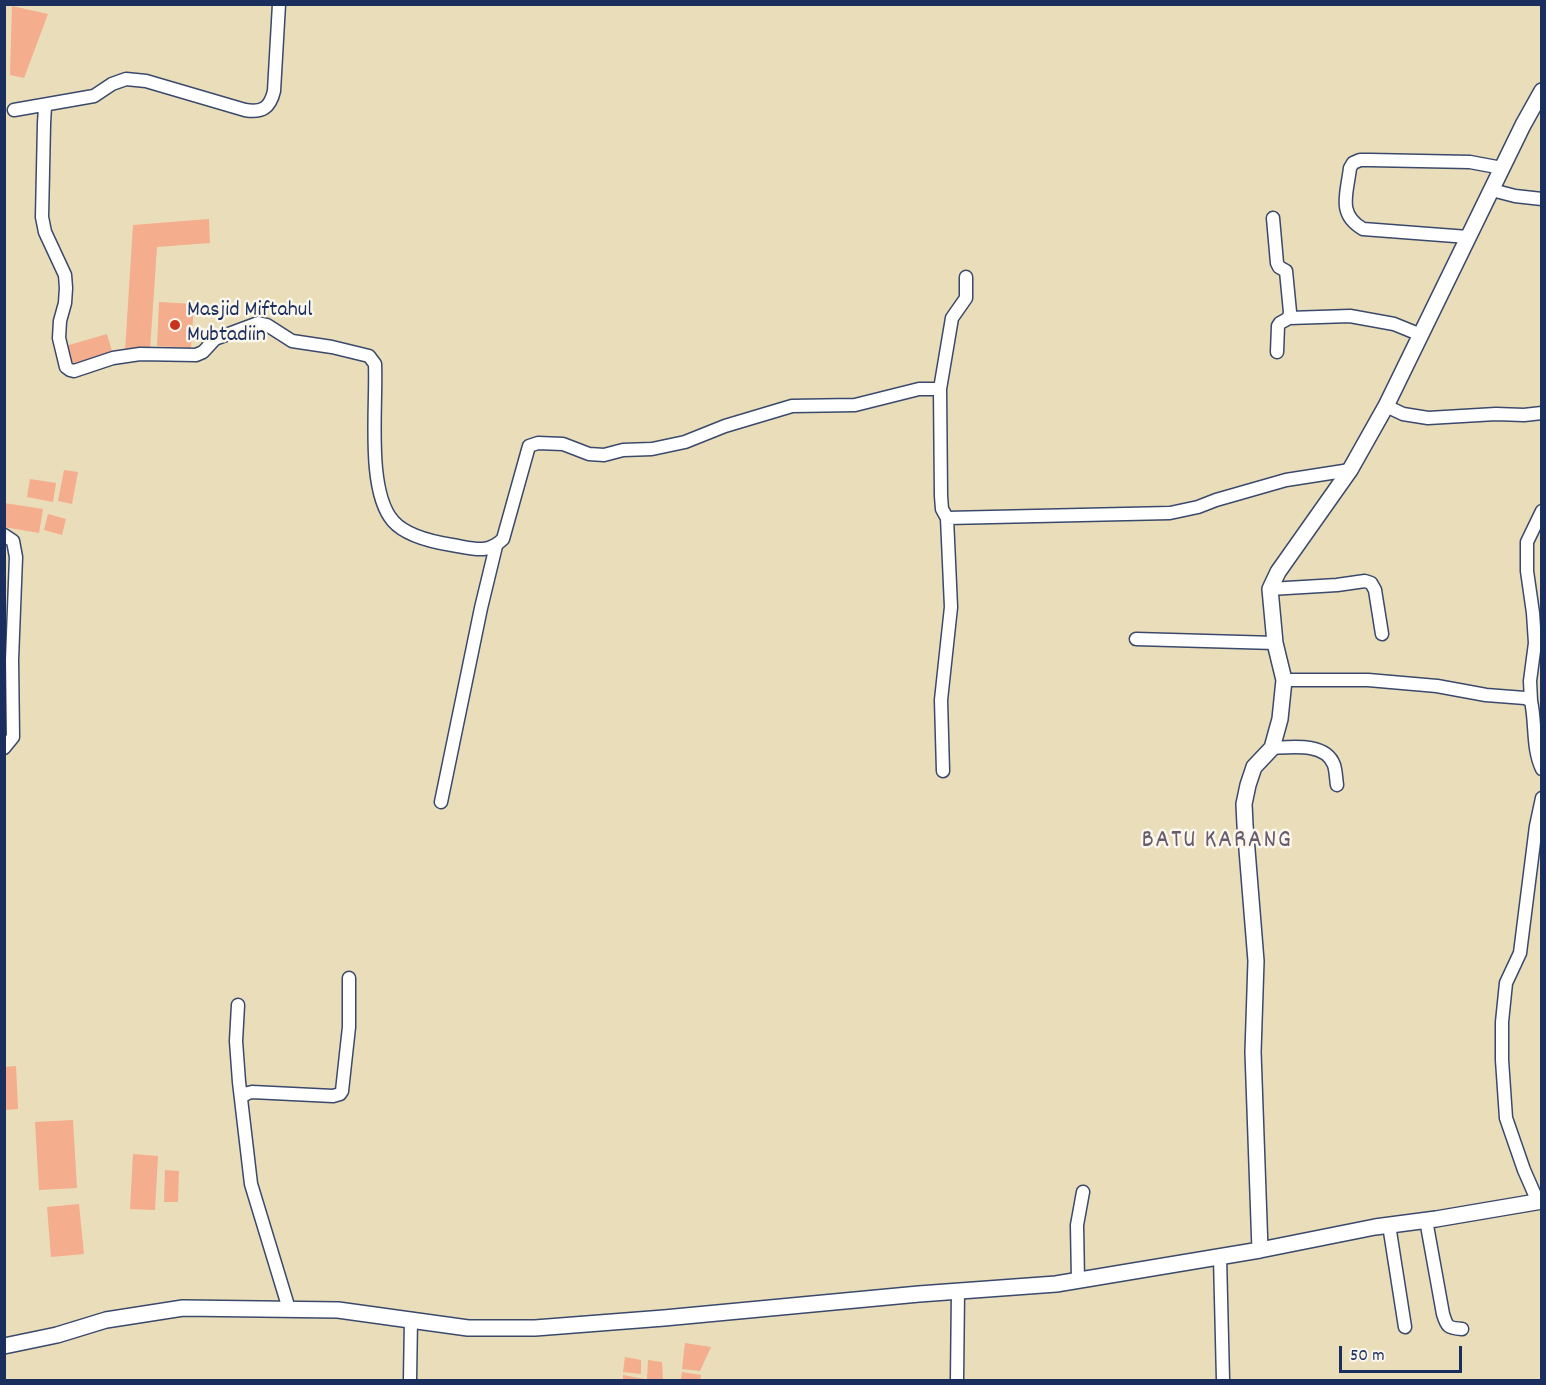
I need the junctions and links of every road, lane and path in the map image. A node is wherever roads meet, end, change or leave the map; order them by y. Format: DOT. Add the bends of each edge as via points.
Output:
graph roads {
  1 [pos="279,4"];
  2 [pos="1542,91"];
  3 [pos="45,106"];
  4 [pos="14,110"];
  5 [pos="1502,168"];
  6 [pos="1492,190"];
  7 [pos="1542,199"];
  8 [pos="1274,218"];
  9 [pos="1468,237"];
  10 [pos="966,277"];
  11 [pos="1289,318"];
  12 [pos="1421,335"];
  13 [pos="1277,352"];
  14 [pos="940,389"];
  15 [pos="1386,406"];
  16 [pos="1542,414"];
  17 [pos="1350,470"];
  18 [pos="1542,511"];
  19 [pos="947,518"];
  20 [pos="4,535"];
  21 [pos="496,546"];
  22 [pos="1270,589"];
  23 [pos="1538,613"];
  24 [pos="1382,634"];
  25 [pos="1136,639"];
  26 [pos="1275,643"];
  27 [pos="1284,680"];
  28 [pos="1531,701"];
  29 [pos="4,748"];
  30 [pos="1272,748"];
  31 [pos="1542,769"];
  32 [pos="943,771"];
  33 [pos="1336,785"];
  34 [pos="1542,798"];
  35 [pos="441,802"];
  36 [pos="349,978"];
  37 [pos="238,1005"];
  38 [pos="241,1097"];
  39 [pos="1083,1192"];
  40 [pos="1540,1202"];
  41 [pos="1426,1220"];
  42 [pos="1389,1225"];
  43 [pos="1260,1250"];
  44 [pos="1220,1257"];
  45 [pos="1078,1281"];
  46 [pos="958,1291"];
  47 [pos="290,1309"];
  48 [pos="411,1319"];
  49 [pos="1405,1328"];
  50 [pos="1462,1329"];
  51 [pos="4,1346"];
  52 [pos="410,1380"];
  53 [pos="957,1380"];
  54 [pos="1223,1380"];
  1 -- 3 [label="street" via="274,91 266,108 244,110 146,81 126,79 94,96"];
  2 -- 5 [label="street"];
  3 -- 4 [label="street"];
  3 -- 21 [label="street" via="42,217 65,275 59,338 66,367 74,371 140,354 196,355 215,339 258,323 292,341 369,356 375,364 378,487 393,522 404,531 434,542 485,549"];
  5 -- 6 [label="street"];
  5 -- 9 [label="street" via="1470,162 1360,160 1350,168 1345,206 1356,225 1364,229"];
  6 -- 7 [label="street"];
  6 -- 9 [label="street"];
  8 -- 11 [label="street" via="1277,263 1288,277"];
  9 -- 12 [label="street"];
  10 -- 14 [label="street" via="966,298 952,318"];
  11 -- 12 [label="street" via="1350,316 1394,324"];
  11 -- 13 [label="street" via="1278,326"];
  12 -- 15 [label="street"];
  14 -- 19 [label="street" via="942,509"];
  14 -- 21 [label="street" via="919,388 855,405 792,406 652,449 604,455 563,444 529,446 503,538"];
  15 -- 16 [label="street" via="1403,414 1428,418"];
  15 -- 17 [label="street"];
  17 -- 19 [label="street" via="1286,480 1170,513"];
  17 -- 22 [label="street"];
  18 -- 23 [label="street" via="1527,542 1527,570"];
  19 -- 32 [label="street" via="951,607 941,700"];
  20 -- 29 [label="street" via="13,542 16,557 13,737"];
  21 -- 35 [label="street"];
  22 -- 24 [label="street" via="1371,583"];
  22 -- 26 [label="street"];
  23 -- 28 [label="street"];
  25 -- 26 [label="street"];
  26 -- 27 [label="street"];
  27 -- 28 [label="street" via="1368,680"];
  27 -- 30 [label="street"];
  28 -- 31 [label="street"];
  30 -- 33 [label="street" via="1322,751 1334,763"];
  30 -- 43 [label="street" via="1254,767 1244,804 1256,961 1253,1052"];
  34 -- 40 [label="street" via="1520,953 1506,983 1502,1031 1506,1118"];
  36 -- 38 [label="street" via="349,1027 340,1094 252,1092"];
  37 -- 38 [label="street" via="236,1041"];
  38 -- 47 [label="street" via="251,1184"];
  39 -- 45 [label="street" via="1077,1225"];
  40 -- 41 [label="street"];
  41 -- 42 [label="street"];
  41 -- 50 [label="street" via="1446,1325"];
  42 -- 43 [label="street"];
  42 -- 49 [label="street"];
  43 -- 44 [label="street"];
  44 -- 45 [label="street"];
  44 -- 54 [label="street"];
  45 -- 46 [label="street"];
  46 -- 48 [label="street" via="535,1328 468,1328"];
  46 -- 53 [label="street"];
  47 -- 48 [label="street"];
  47 -- 51 [label="street" via="183,1308 106,1320"];
  48 -- 52 [label="street"];
}
